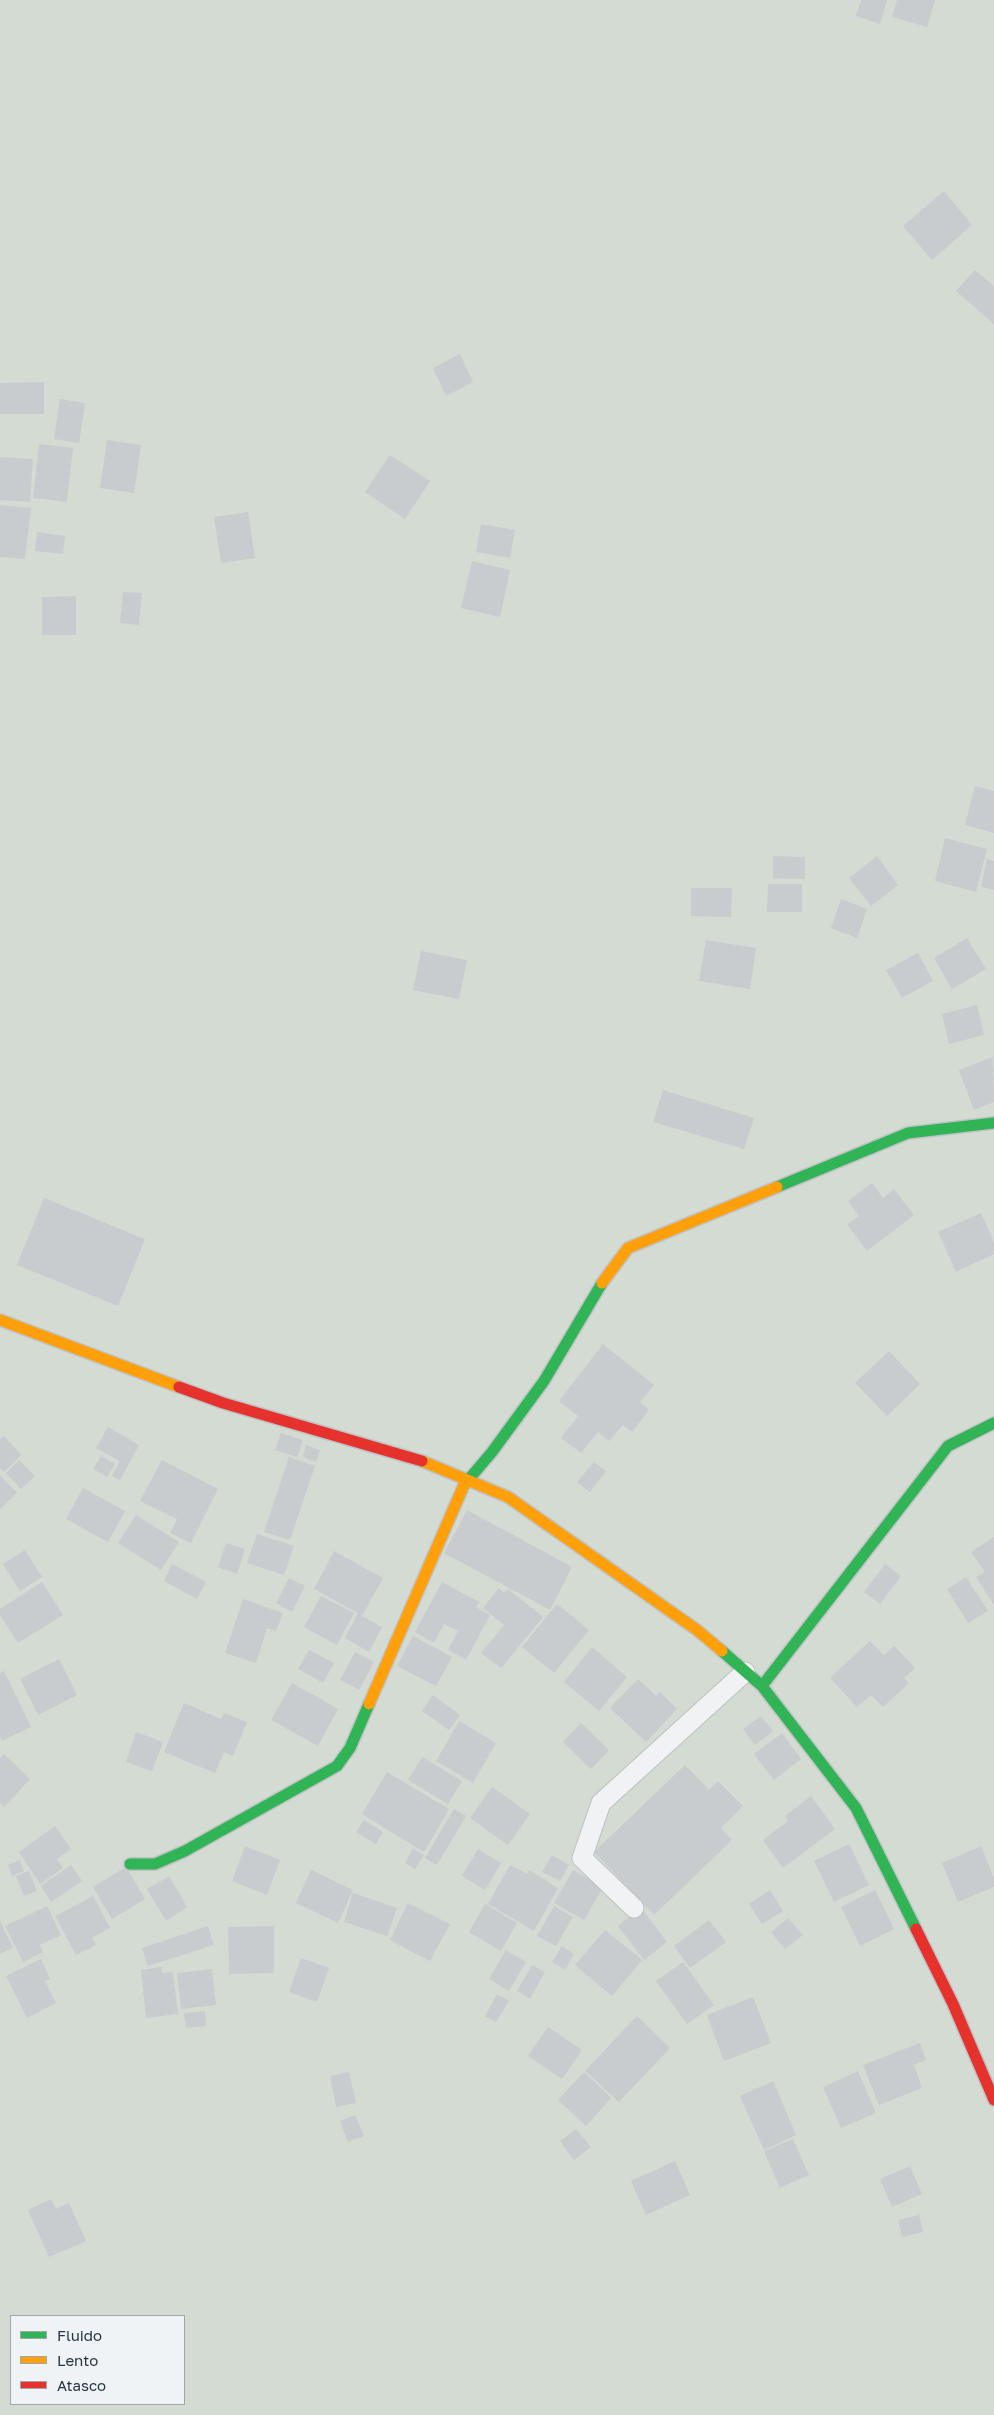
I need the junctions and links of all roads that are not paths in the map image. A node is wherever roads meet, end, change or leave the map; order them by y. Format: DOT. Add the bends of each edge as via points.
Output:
graph roads {
  1 [pos="994,1123"];
  2 [pos="0,1320"];
  3 [pos="994,1422"];
  4 [pos="466,1480"];
  5 [pos="745,1672"];
  6 [pos="762,1686"];
  7 [pos="130,1864"];
  8 [pos="634,1908"];
  9 [pos="994,2100"];
  1 -- 4 [label="street" via="908,1133 628,1248 596,1291 544,1381 492,1452"];
  2 -- 4 [label="street" via="223,1403 410,1456"];
  3 -- 6 [label="street" via="948,1446"];
  4 -- 5 [label="street" via="508,1496 697,1630"];
  4 -- 7 [label="street" via="350,1748 337,1766 186,1851 155,1864"];
  5 -- 6 [label="street"];
  5 -- 8 [label="street" via="600,1803 582,1858"];
  6 -- 9 [label="street" via="856,1808 953,2004"];
}
